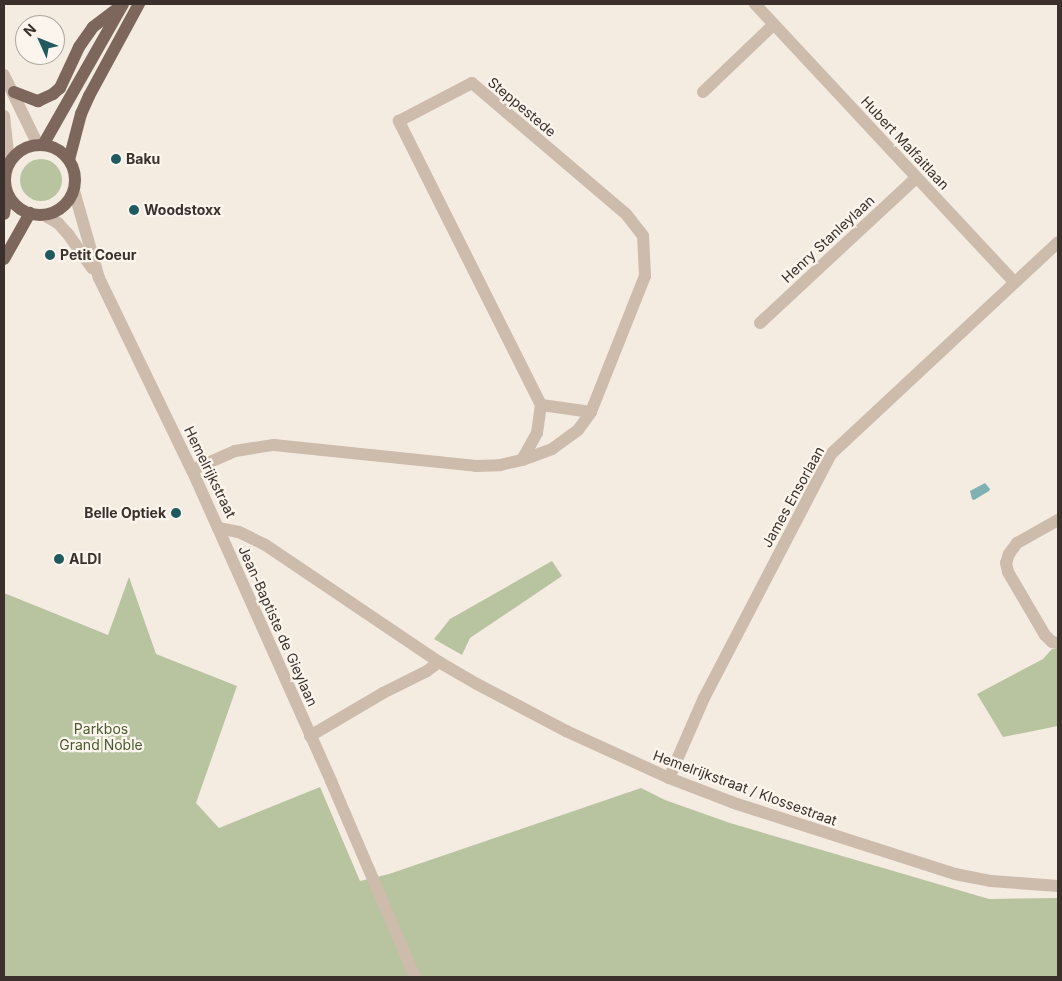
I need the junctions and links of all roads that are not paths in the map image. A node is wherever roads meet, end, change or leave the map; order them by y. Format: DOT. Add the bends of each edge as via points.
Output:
graph roads {
  1 [pos="122,4"];
  2 [pos="139,4"];
  3 [pos="755,4"];
  4 [pos="773,24"];
  5 [pos="4,75"];
  6 [pos="14,92"];
  7 [pos="702,92"];
  8 [pos="4,116"];
  9 [pos="40,145"];
  10 [pos="69,160"];
  11 [pos="9,162"];
  12 [pos="916,178"];
  13 [pos="6,190"];
  14 [pos="74,191"];
  15 [pos="30,213"];
  16 [pos="4,214"];
  17 [pos="44,215"];
  18 [pos="1058,242"];
  19 [pos="4,259"];
  20 [pos="99,278"];
  21 [pos="1014,282"];
  22 [pos="760,323"];
  23 [pos="541,404"];
  24 [pos="590,412"];
  25 [pos="522,460"];
  26 [pos="192,470"];
  27 [pos="1058,520"];
  28 [pos="218,528"];
  29 [pos="1058,643"];
  30 [pos="438,662"];
  31 [pos="310,736"];
  32 [pos="669,778"];
  33 [pos="1058,886"];
  34 [pos="415,977"];
  1 -- 6 [label="main road" via="93,27 79,47 60,88 53,94 38,101"];
  1 -- 9 [label="main road"];
  2 -- 10 [label="main road" via="89,96"];
  3 -- 4 [label="street, Hubert Malfaitlaan"];
  4 -- 7 [label="street"];
  4 -- 12 [label="street, Hubert Malfaitlaan"];
  5 -- 6 [label="street"];
  6 -- 9 [label="street"];
  8 -- 11 [label="street"];
  9 -- 10 [label="main road" via="52,146"];
  9 -- 11 [label="main road" via="22,150"];
  10 -- 14 [label="main road" via="76,175"];
  11 -- 13 [label="main road"];
  12 -- 21 [label="street, Hubert Malfaitlaan"];
  12 -- 22 [label="street, Henry Stanleylaan"];
  13 -- 15 [label="main road" via="16,207"];
  13 -- 16 [label="main road"];
  14 -- 17 [label="main road" via="58,211"];
  14 -- 20 [label="street, Hemelrijkstraat"];
  15 -- 17 [label="main road"];
  15 -- 19 [label="main road"];
  17 -- 20 [label="street, Hemelrijkstraat" via="68,234"];
  18 -- 21 [label="street, James Ensorlaan"];
  20 -- 26 [label="street, Hemelrijkstraat"];
  21 -- 32 [label="street, James Ensorlaan" via="831,454 704,698"];
  23 -- 24 [label="street"];
  23 -- 24 [label="street, Steppestede" via="399,121 472,84 626,214 644,236 645,276"];
  23 -- 25 [label="street" via="537,433"];
  24 -- 25 [label="street, Steppestede" via="578,430 552,449"];
  25 -- 26 [label="street, Steppestede" via="476,466 274,445 235,451"];
  26 -- 28 [label="street, Hemelrijkstraat"];
  27 -- 29 [label="street" via="1017,543 1006,563 1008,572 1045,635"];
  28 -- 30 [label="street, Hemelrijkstraat" via="240,532 264,544"];
  28 -- 31 [label="street, Jean-Baptiste de Gieylaan"];
  30 -- 31 [label="street"];
  30 -- 32 [label="street, Hemelrijkstraat / Klossestraat" via="566,731"];
  31 -- 34 [label="street, Jean-Baptiste de Gieylaan"];
  32 -- 33 [label="street, Hemelrijkstraat / Klossestraat" via="737,804 955,874 991,882"];
}
